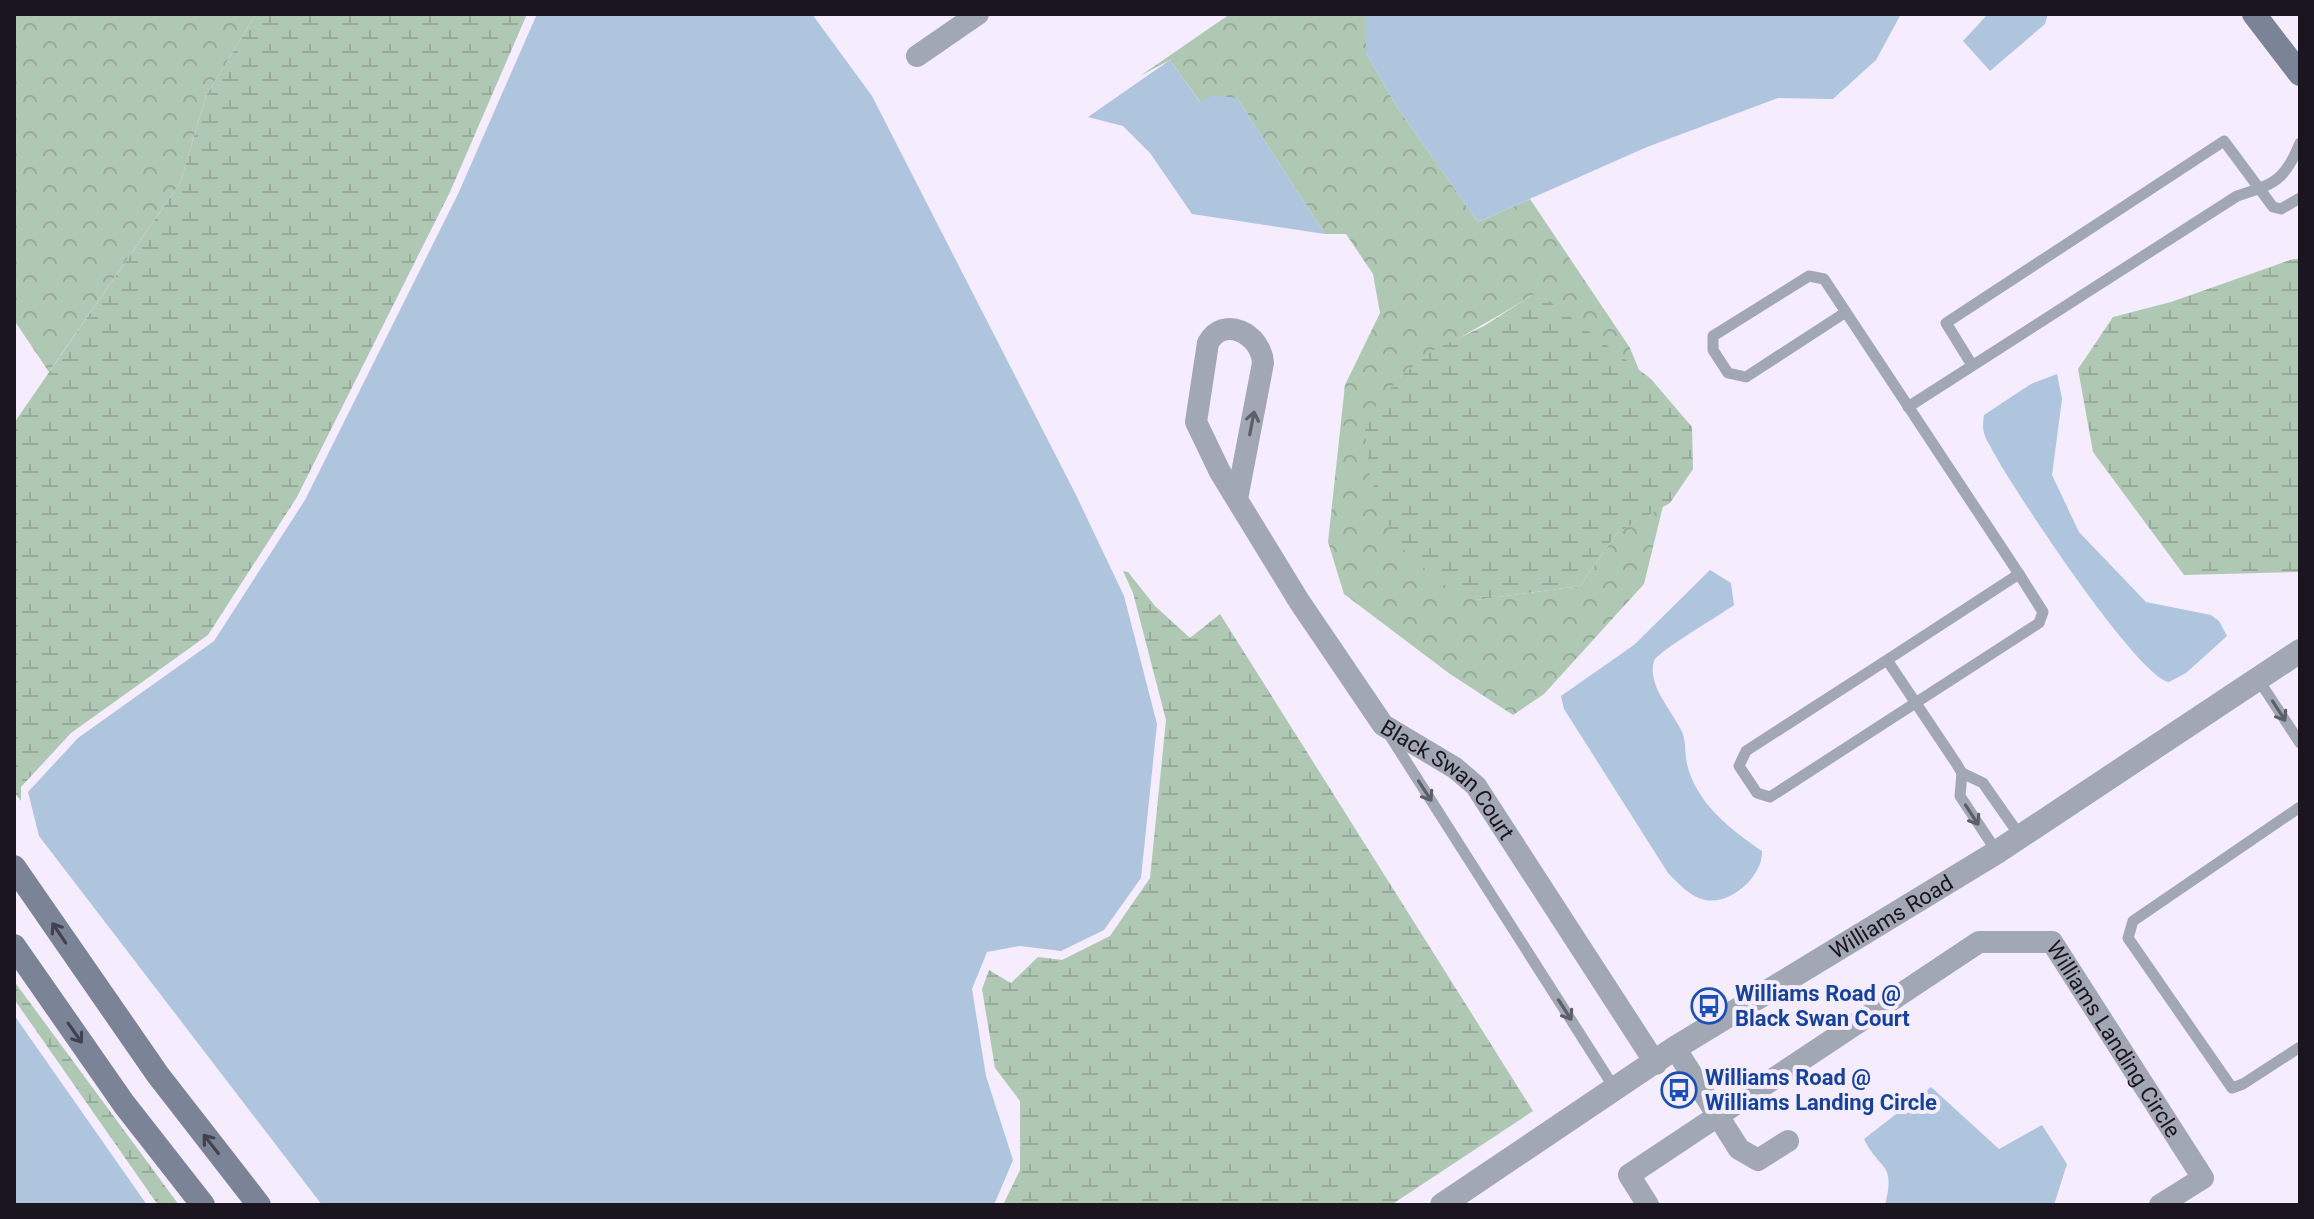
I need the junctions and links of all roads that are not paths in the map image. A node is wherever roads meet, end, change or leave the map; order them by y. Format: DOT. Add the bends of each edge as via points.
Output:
graph roads {
  1 [pos="978,14"];
  2 [pos="2254,14"];
  3 [pos="917,56"];
  4 [pos="2300,74"];
  5 [pos="2300,143"];
  6 [pos="2258,189"];
  7 [pos="2300,198"];
  8 [pos="1846,312"];
  9 [pos="1972,365"];
  10 [pos="1908,407"];
  11 [pos="1237,499"];
  12 [pos="2019,574"];
  13 [pos="2300,651"];
  14 [pos="1887,660"];
  15 [pos="2258,679"];
  16 [pos="1915,702"];
  17 [pos="1383,725"];
  18 [pos="2300,743"];
  19 [pos="1962,773"];
  20 [pos="2300,807"];
  21 [pos="2021,836"];
  22 [pos="1997,852"];
  23 [pos="14,867"];
  24 [pos="14,946"];
  25 [pos="2300,1047"];
  26 [pos="1675,1048"];
  27 [pos="1656,1064"];
  28 [pos="1617,1091"];
  29 [pos="1718,1115"];
  30 [pos="1788,1141"];
  31 [pos="203,1205"];
  32 [pos="259,1205"];
  33 [pos="1442,1205"];
  34 [pos="1648,1205"];
  35 [pos="2160,1205"];
  1 -- 3 [label="street"];
  2 -- 4 [label="main road"];
  5 -- 6 [label="lane" via="2290,170"];
  6 -- 7 [label="lane" via="2267,203 2281,209"];
  6 -- 9 [label="lane" via="2237,196"];
  6 -- 9 [label="lane" via="2224,141 1946,323"];
  8 -- 8 [label="lane" via="1824,279 1809,276 1713,336 1713,350 1728,373 1746,377"];
  8 -- 10 [label="lane"];
  9 -- 10 [label="lane"];
  10 -- 12 [label="lane"];
  11 -- 11 [label="street, Black Swan Court, one-way" via="1262,349 1245,333 1221,330 1208,343 1196,422"];
  11 -- 17 [label="street, Black Swan Court"];
  12 -- 14 [label="lane"];
  12 -- 16 [label="lane" via="2043,612 2039,623"];
  13 -- 15 [label="street, Williams Road"];
  14 -- 16 [label="lane"];
  14 -- 16 [label="lane" via="1746,751 1739,766 1757,793 1770,797"];
  15 -- 18 [label="lane, one-way"];
  15 -- 21 [label="street, Williams Road"];
  16 -- 19 [label="lane"];
  17 -- 27 [label="street, Black Swan Court" via="1476,786"];
  17 -- 28 [label="lane, one-way"];
  19 -- 21 [label="lane" via="1983,783"];
  19 -- 22 [label="lane, one-way" via="1960,796"];
  20 -- 25 [label="lane" via="2133,921 2128,938 2232,1088"];
  21 -- 22 [label="street, Williams Road"];
  22 -- 26 [label="street, Williams Road"];
  32 -- 23 [label="main road, one-way" via="158,1075"];
  24 -- 31 [label="main road, one-way" via="124,1104"];
  26 -- 27 [label="street, Williams Road"];
  26 -- 29 [label="street"];
  27 -- 28 [label="street, Williams Road"];
  28 -- 33 [label="street, Williams Road"];
  29 -- 30 [label="street" via="1748,1157 1758,1160"];
  29 -- 34 [label="street, Williams Landing Circle" via="1629,1175"];
  29 -- 35 [label="street, Williams Landing Circle" via="1979,942 2052,942 2203,1178"];
}
